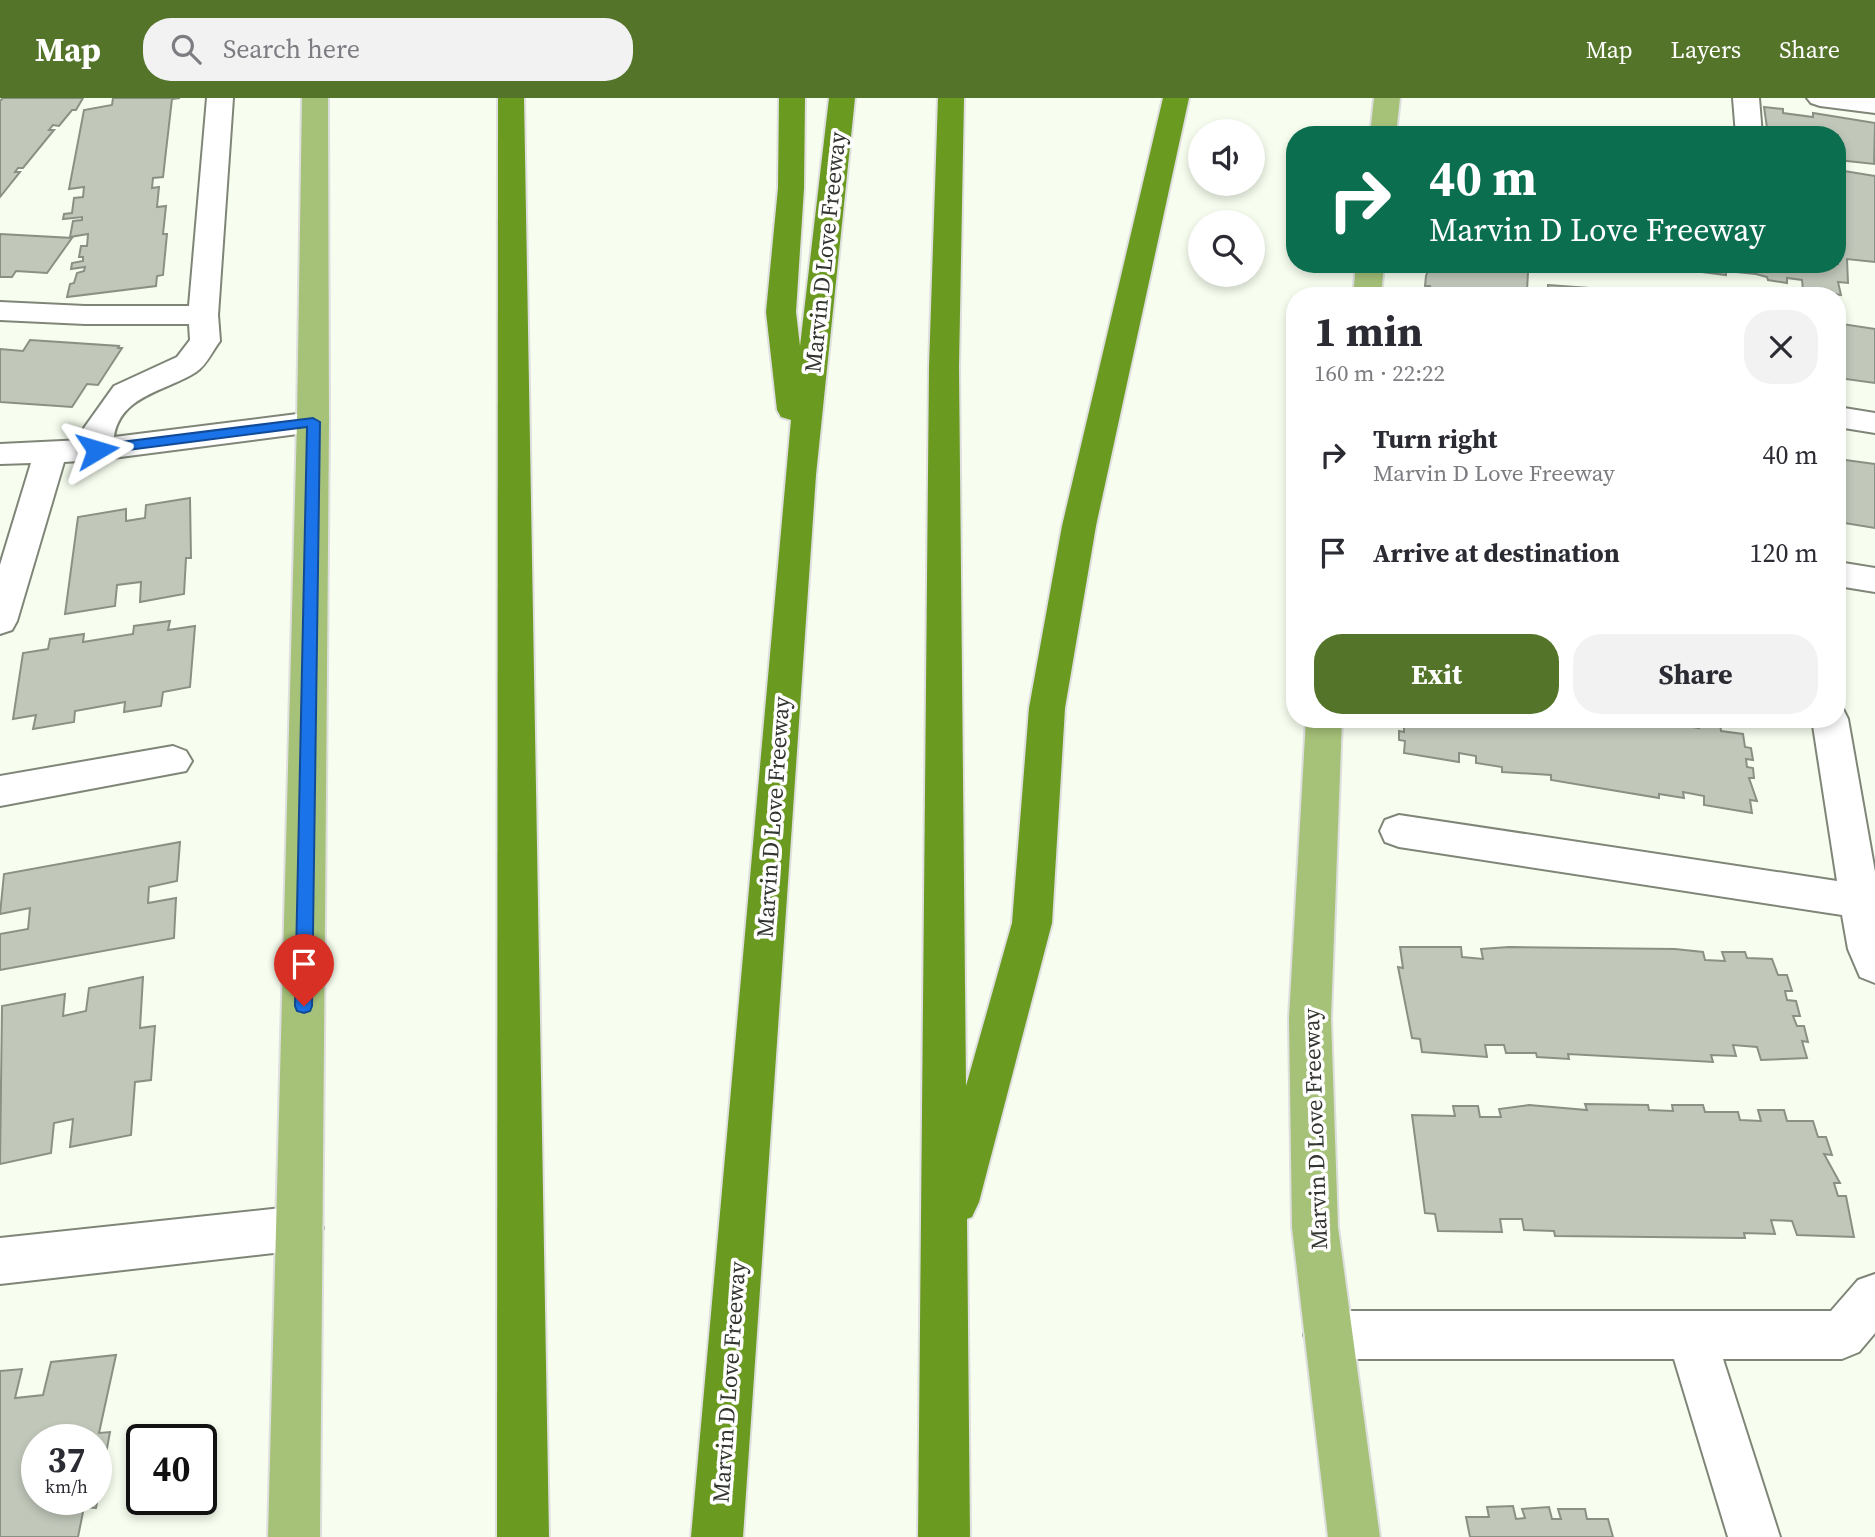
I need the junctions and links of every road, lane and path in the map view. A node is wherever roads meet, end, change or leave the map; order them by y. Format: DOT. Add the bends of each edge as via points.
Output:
graph roads {
  1 [pos="220,98"];
  2 [pos="315,98"];
  3 [pos="511,98"];
  4 [pos="792,98"];
  5 [pos="842,98"];
  6 [pos="1176,98"];
  7 [pos="1387,98"];
  8 [pos="1746,98"];
  9 [pos="1820,98"];
  10 [pos="952,101"];
  11 [pos="1875,105"];
  12 [pos="1384,126"];
  13 [pos="1748,126"];
  14 [pos="0,311"];
  15 [pos="203,315"];
  16 [pos="1846,418"];
  17 [pos="313,422"];
  18 [pos="1875,423"];
  19 [pos="97,450"];
  20 [pos="51,452"];
  21 [pos="0,454"];
  22 [pos="800,475"];
  23 [pos="1846,575"];
  24 [pos="1875,580"];
  25 [pos="1,617"];
  26 [pos="1324,728"];
  27 [pos="1831,728"];
  28 [pos="173,761"];
  29 [pos="0,791"];
  30 [pos="1399,831"];
  31 [pos="1860,901"];
  32 [pos="1875,965"];
  33 [pos="300,1228"];
  34 [pos="943,1252"];
  35 [pos="0,1261"];
  36 [pos="1875,1297"];
  37 [pos="1328,1335"];
  38 [pos="1691,1336"];
  39 [pos="294,1537"];
  40 [pos="523,1537"];
  41 [pos="717,1537"];
  42 [pos="944,1537"];
  43 [pos="1354,1537"];
  44 [pos="1754,1537"];
  1 -- 15 [label="street"];
  2 -- 17 [label="main road"];
  3 -- 40 [label="highway"];
  4 -- 22 [label="highway" via="792,188 781,312"];
  5 -- 22 [label="highway, Marvin D Love Freeway"];
  6 -- 34 [label="highway" via="1085,499 1047,708 1032,923"];
  7 -- 12 [label="main road"];
  8 -- 13 [label="street"];
  9 -- 11 [label="street"];
  10 -- 34 [label="highway" via="944,381"];
  14 -- 15 [label="street"];
  15 -- 19 [label="street" via="205,341 188,364 125,393 100,428"];
  16 -- 18 [label="street"];
  17 -- 19 [label="street"];
  17 -- 33 [label="main road"];
  19 -- 20 [label="street"];
  20 -- 21 [label="street"];
  20 -- 25 [label="street"];
  22 -- 41 [label="highway, Marvin D Love Freeway"];
  23 -- 24 [label="street"];
  26 -- 37 [label="main road, Marvin D Love Freeway" via="1310,1018 1315,1227"];
  27 -- 31 [label="street"];
  28 -- 29 [label="street"];
  30 -- 31 [label="street"];
  31 -- 32 [label="street"];
  33 -- 35 [label="street"];
  33 -- 39 [label="main road"];
  34 -- 42 [label="highway"];
  36 -- 38 [label="street" via="1842,1335"];
  37 -- 38 [label="street"];
  37 -- 43 [label="main road, Marvin D Love Freeway"];
  38 -- 44 [label="street"];
}
